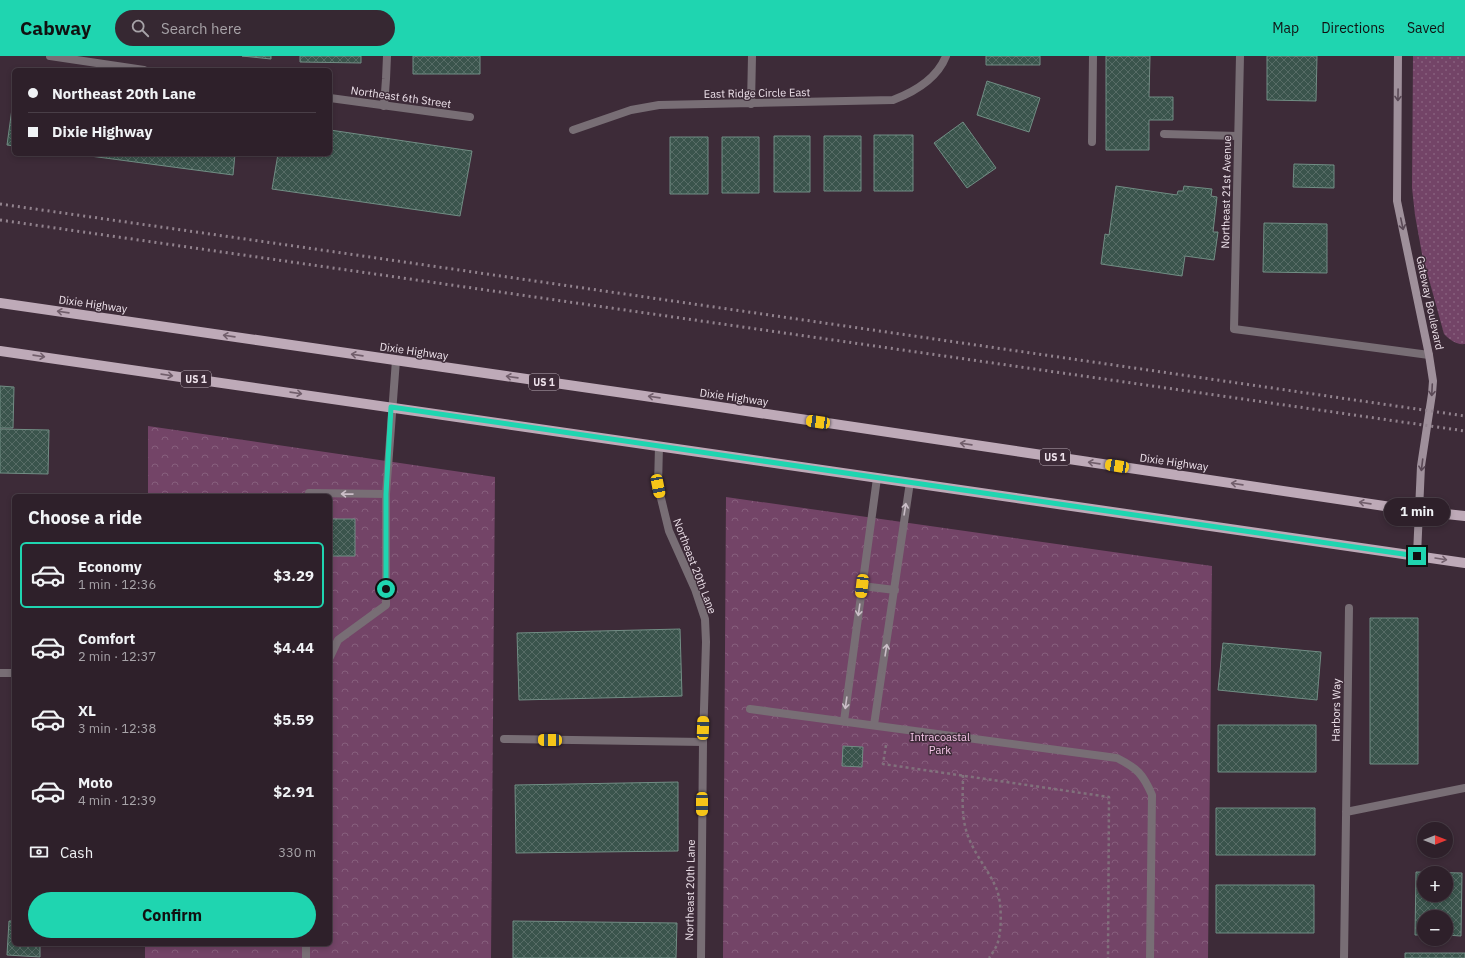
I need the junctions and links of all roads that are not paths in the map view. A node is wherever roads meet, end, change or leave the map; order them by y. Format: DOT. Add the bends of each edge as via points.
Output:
graph roads {
  1 [pos="50,56"];
  2 [pos="387,56"];
  3 [pos="752,56"];
  4 [pos="946,56"];
  5 [pos="1093,56"];
  6 [pos="1240,56"];
  7 [pos="1398,56"];
  8 [pos="131,68"];
  9 [pos="332,98"];
  10 [pos="751,104"];
  11 [pos="384,106"];
  12 [pos="470,117"];
  13 [pos="573,130"];
  14 [pos="1164,134"];
  15 [pos="1238,136"];
  16 [pos="1092,142"];
  17 [pos="0,303"];
  18 [pos="0,351"];
  19 [pos="1429,355"];
  20 [pos="396,360"];
  21 [pos="391,407"];
  22 [pos="659,446"];
  23 [pos="877,478"];
  24 [pos="910,482"];
  25 [pos="309,493"];
  26 [pos="386,494"];
  27 [pos="1418,511"];
  28 [pos="1465,516"];
  29 [pos="1417,556"];
  30 [pos="1465,563"];
  31 [pos="862,586"];
  32 [pos="895,590"];
  33 [pos="1349,608"];
  34 [pos="332,653"];
  35 [pos="0,673"];
  36 [pos="12,673"];
  37 [pos="750,709"];
  38 [pos="844,721"];
  39 [pos="874,725"];
  40 [pos="504,739"];
  41 [pos="703,742"];
  42 [pos="1465,788"];
  43 [pos="1346,812"];
  44 [pos="306,946"];
  45 [pos="306,958"];
  46 [pos="701,958"];
  47 [pos="1150,958"];
  48 [pos="1344,958"];
  1 -- 8 [label="street"];
  2 -- 11 [label="street"];
  3 -- 10 [label="street"];
  4 -- 10 [label="street, East Ridge Circle East" via="921,87 893,100"];
  5 -- 16 [label="street"];
  6 -- 15 [label="street, Northeast 21st Avenue"];
  7 -- 19 [label="main road, Gateway Boulevard, one-way" via="1397,201"];
  9 -- 11 [label="street, Northeast 6th Street"];
  10 -- 13 [label="street, East Ridge Circle East" via="659,105 631,110"];
  11 -- 12 [label="street, Northeast 6th Street"];
  14 -- 15 [label="street"];
  15 -- 19 [label="street, Northeast 21st Avenue" via="1234,329"];
  20 -- 17 [label="main road, Dixie Highway / US 1, one-way"];
  18 -- 21 [label="main road, US 1, one-way"];
  19 -- 27 [label="main road, Gateway Boulevard, one-way" via="1433,381 1421,466"];
  20 -- 21 [label="street"];
  27 -- 20 [label="main road, Dixie Highway / US 1, one-way"];
  21 -- 22 [label="main road, US 1"];
  21 -- 26 [label="street"];
  22 -- 23 [label="main road, US 1"];
  22 -- 41 [label="street, Northeast 20th Lane" via="658,486 668,531 695,589 705,619"];
  23 -- 24 [label="main road, US 1"];
  23 -- 31 [label="street"];
  24 -- 29 [label="main road, US 1"];
  32 -- 24 [label="street, one-way"];
  26 -- 25 [label="street, one-way"];
  26 -- 34 [label="street" via="386,605 338,640"];
  27 -- 28 [label="main road, Dixie Highway / US 1"];
  27 -- 29 [label="main road, Gateway Boulevard"];
  29 -- 30 [label="main road, US 1, one-way"];
  31 -- 32 [label="street"];
  31 -- 38 [label="street, one-way"];
  39 -- 32 [label="street, one-way"];
  33 -- 43 [label="street, Harbors Way"];
  35 -- 36 [label="street"];
  37 -- 38 [label="street"];
  38 -- 39 [label="street"];
  39 -- 47 [label="street" via="1117,758 1132,766 1145,779 1152,795"];
  40 -- 41 [label="street"];
  41 -- 46 [label="street, Northeast 20th Lane"];
  42 -- 43 [label="street"];
  43 -- 48 [label="street, Harbors Way"];
  44 -- 45 [label="street"];
}
